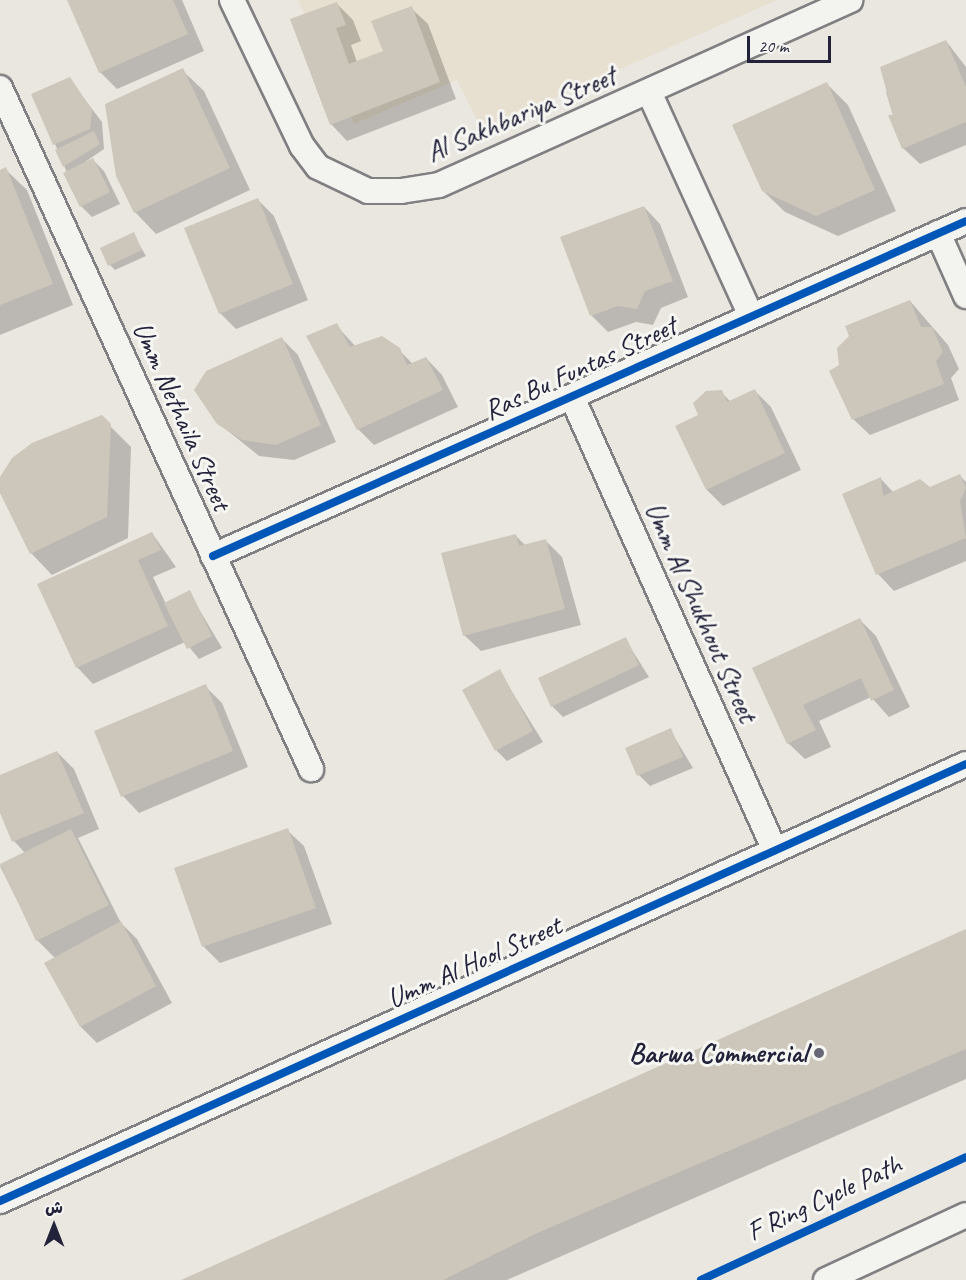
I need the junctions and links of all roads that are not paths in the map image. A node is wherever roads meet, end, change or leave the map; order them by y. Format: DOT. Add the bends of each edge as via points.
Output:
graph roads {
  1 [pos="232,0"];
  2 [pos="850,0"];
  3 [pos="0,88"];
  4 [pos="649,92"];
  5 [pos="966,221"];
  6 [pos="938,233"];
  7 [pos="966,296"];
  8 [pos="750,314"];
  9 [pos="572,397"];
  10 [pos="213,556"];
  11 [pos="966,764"];
  12 [pos="311,769"];
  13 [pos="775,851"];
  14 [pos="0,1201"];
  15 [pos="966,1215"];
  16 [pos="826,1280"];
  1 -- 4 [label="street, Al Sakhbariya Street" via="302,146 318,167 368,191 440,185"];
  2 -- 4 [label="street, Al Sakhbariya Street"];
  3 -- 10 [label="street, Umm Nethaila Street"];
  4 -- 8 [label="street"];
  5 -- 6 [label="street, Ras Bu Funtas Street"];
  6 -- 7 [label="street"];
  6 -- 8 [label="street, Ras Bu Funtas Street"];
  8 -- 9 [label="street, Ras Bu Funtas Street"];
  9 -- 10 [label="street, Ras Bu Funtas Street"];
  9 -- 13 [label="street, Umm Al Shukhout Street"];
  10 -- 12 [label="street, Umm Nethaila Street"];
  11 -- 13 [label="street, Umm Al Hool Street"];
  13 -- 14 [label="street, Umm Al Hool Street"];
  15 -- 16 [label="street"];
}
